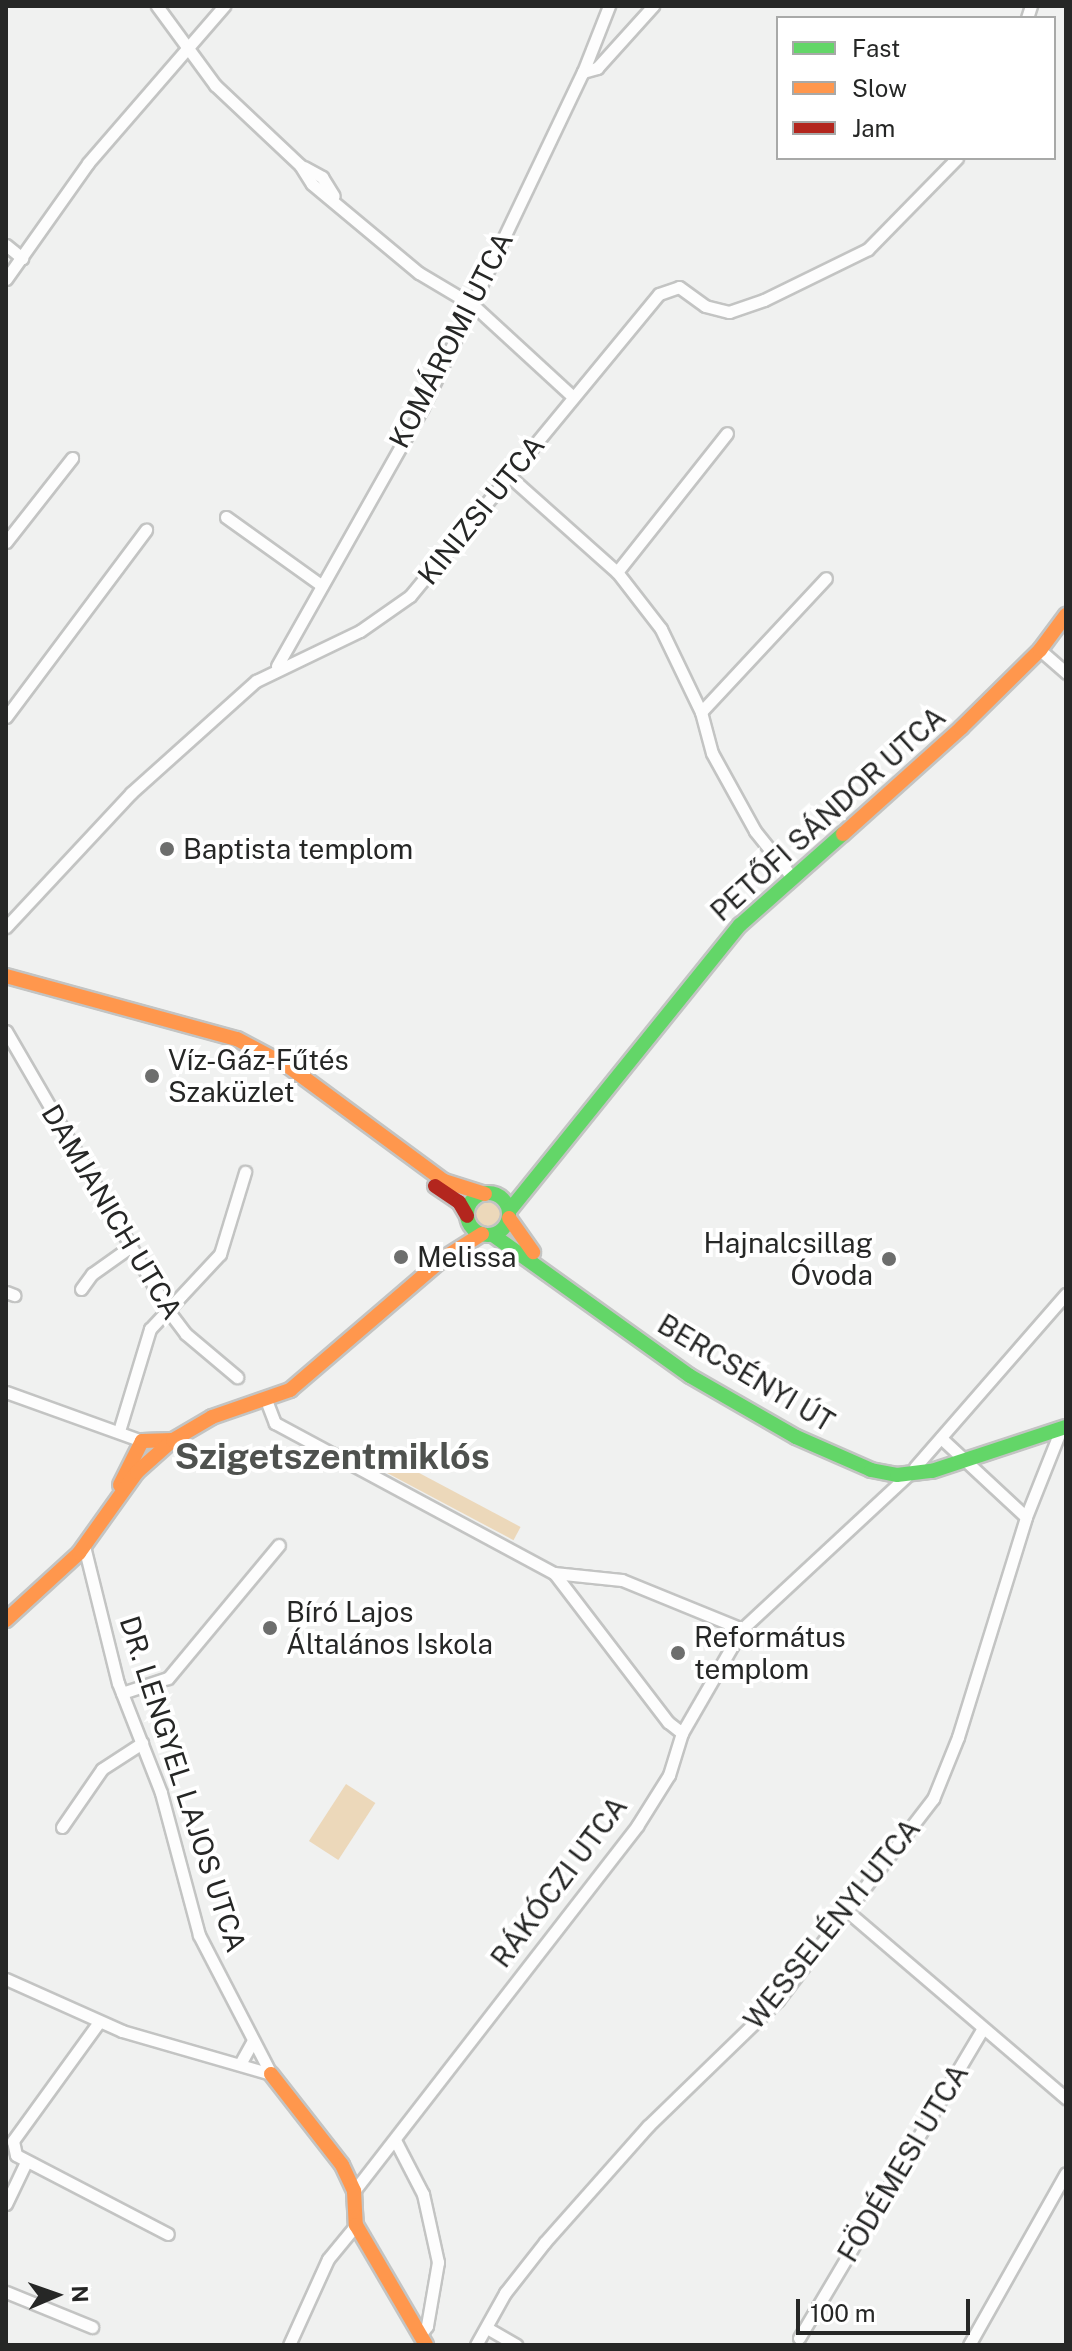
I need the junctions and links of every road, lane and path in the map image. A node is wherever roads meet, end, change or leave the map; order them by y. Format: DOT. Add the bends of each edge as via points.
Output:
graph roads {
  1 [pos="157,6"];
  2 [pos="224,6"];
  3 [pos="609,6"];
  4 [pos="653,6"];
  5 [pos="191,50"];
  6 [pos="583,72"];
  7 [pos="955,160"];
  8 [pos="6,245"];
  9 [pos="22,258"];
  10 [pos="6,279"];
  11 [pos="473,305"];
  12 [pos="573,397"];
  13 [pos="727,433"];
  14 [pos="72,458"];
  15 [pos="508,475"];
  16 [pos="226,517"];
  17 [pos="146,530"];
  18 [pos="6,542"];
  19 [pos="617,572"];
  20 [pos="826,578"];
  21 [pos="321,585"];
  22 [pos="1066,615"];
  23 [pos="1040,650"];
  24 [pos="277,666"];
  25 [pos="1066,673"];
  26 [pos="701,712"];
  27 [pos="6,717"];
  28 [pos="791,876"];
  29 [pos="6,927"];
  30 [pos="6,976"];
  31 [pos="6,1031"];
  32 [pos="390,1146"];
  33 [pos="540,1170"];
  34 [pos="245,1172"];
  35 [pos="491,1194"];
  36 [pos="509,1215"];
  37 [pos="468,1220"];
  38 [pos="488,1235"];
  39 [pos="130,1247"];
  40 [pos="444,1258"];
  41 [pos="559,1278"];
  42 [pos="81,1289"];
  43 [pos="1066,1294"];
  44 [pos="167,1309"];
  45 [pos="237,1377"];
  46 [pos="6,1392"];
  47 [pos="266,1400"];
  48 [pos="1064,1429"];
  49 [pos="119,1431"];
  50 [pos="941,1438"];
  51 [pos="173,1440"];
  52 [pos="142,1441"];
  53 [pos="965,1462"];
  54 [pos="912,1471"];
  55 [pos="113,1500"];
  56 [pos="1026,1517"];
  57 [pos="279,1545"];
  58 [pos="84,1546"];
  59 [pos="554,1573"];
  60 [pos="6,1620"];
  61 [pos="742,1629"];
  62 [pos="122,1693"];
  63 [pos="682,1733"];
  64 [pos="142,1743"];
  65 [pos="62,1827"];
  66 [pos="848,1912"];
  67 [pos="6,1979"];
  68 [pos="99,2022"];
  69 [pos="982,2030"];
  70 [pos="253,2041"];
  71 [pos="240,2064"];
  72 [pos="271,2074"];
  73 [pos="1066,2098"];
  74 [pos="395,2140"];
  75 [pos="26,2162"];
  76 [pos="1066,2173"];
  77 [pos="354,2191"];
  78 [pos="6,2204"];
  79 [pos="356,2225"];
  80 [pos="168,2234"];
  81 [pos="6,2292"];
  82 [pos="92,2327"];
  83 [pos="487,2328"];
  84 [pos="799,2338"];
  85 [pos="423,2340"];
  86 [pos="289,2345"];
  87 [pos="476,2345"];
  88 [pos="516,2345"];
  89 [pos="969,2345"];
  1 -- 5 [label="street"];
  2 -- 5 [label="street"];
  3 -- 6 [label="street, KOMÁROMI UTCA"];
  4 -- 6 [label="street" via="597,68"];
  5 -- 9 [label="street" via="88,163"];
  5 -- 11 [label="street" via="215,85 300,165 312,184 419,273"];
  6 -- 11 [label="street, KOMÁROMI UTCA"];
  7 -- 12 [label="street, KINIZSI UTCA" via="868,249 751,306 719,311 679,287 665,289"];
  8 -- 9 [label="street"];
  9 -- 10 [label="street"];
  11 -- 12 [label="street"];
  11 -- 21 [label="street, KOMÁROMI UTCA" via="423,407"];
  12 -- 15 [label="street, KINIZSI UTCA"];
  13 -- 19 [label="street"];
  14 -- 18 [label="street"];
  15 -- 19 [label="street"];
  15 -- 24 [label="street, KINIZSI UTCA" via="410,596 307,660"];
  16 -- 21 [label="street"];
  17 -- 27 [label="street"];
  19 -- 26 [label="street" via="675,652"];
  20 -- 26 [label="street"];
  21 -- 24 [label="street, KOMÁROMI UTCA"];
  22 -- 23 [label="street, PETŐFI SÁNDOR UTCA"];
  23 -- 25 [label="street"];
  23 -- 28 [label="street, PETŐFI SÁNDOR UTCA" via="961,728"];
  24 -- 29 [label="street, KINIZSI UTCA" via="131,793"];
  26 -- 28 [label="street" via="712,753 755,831"];
  28 -- 33 [label="street, PETŐFI SÁNDOR UTCA" via="707,964"];
  30 -- 32 [label="street" via="237,1039 288,1066"];
  31 -- 39 [label="street, DAMJANICH UTCA"];
  32 -- 35 [label="street" via="452,1186"];
  32 -- 37 [label="street, BERCSÉNYI ÚT" via="459,1202"];
  33 -- 35 [label="street, PETŐFI SÁNDOR UTCA"];
  33 -- 36 [label="street, PETŐFI SÁNDOR UTCA"];
  34 -- 44 [label="street" via="220,1254"];
  35 -- 36 [label="street, BERCSÉNYI ÚT"];
  35 -- 37 [label="street" via="470,1204"];
  36 -- 38 [label="street, PETŐFI SÁNDOR UTCA"];
  36 -- 41 [label="street, BERCSÉNYI ÚT" via="518,1236"];
  37 -- 38 [label="street, BERCSÉNYI ÚT"];
  37 -- 40 [label="street"];
  38 -- 40 [label="street"];
  38 -- 41 [label="street, BERCSÉNYI ÚT"];
  39 -- 42 [label="street" via="92,1274"];
  39 -- 44 [label="street, DAMJANICH UTCA"];
  40 -- 47 [label="street" via="299,1384"];
  41 -- 54 [label="street, BERCSÉNYI ÚT" via="677,1367 760,1418 860,1466"];
  43 -- 50 [label="street, RÁKÓCZI UTCA"];
  44 -- 45 [label="street, DAMJANICH UTCA" via="186,1334"];
  44 -- 49 [label="street" via="150,1329"];
  46 -- 49 [label="street"];
  47 -- 51 [label="street" via="212,1417"];
  47 -- 59 [label="street" via="275,1423"];
  48 -- 53 [label="street, BERCSÉNYI ÚT"];
  48 -- 56 [label="street, WESSELÉNYI UTCA"];
  49 -- 52 [label="street"];
  50 -- 53 [label="street"];
  50 -- 54 [label="street, RÁKÓCZI UTCA"];
  51 -- 52 [label="street"];
  51 -- 55 [label="street"];
  52 -- 55 [label="street"];
  53 -- 54 [label="street, BERCSÉNYI ÚT"];
  53 -- 56 [label="street"];
  54 -- 61 [label="street, RÁKÓCZI UTCA"];
  55 -- 58 [label="street"];
  56 -- 66 [label="street, WESSELÉNYI UTCA" via="958,1737 933,1799"];
  57 -- 62 [label="street" via="168,1678"];
  58 -- 60 [label="street"];
  58 -- 62 [label="street, DR. LENGYEL LAJOS UTCA"];
  59 -- 61 [label="street" via="622,1580"];
  59 -- 63 [label="street" via="668,1722"];
  61 -- 63 [label="street, RÁKÓCZI UTCA"];
  62 -- 64 [label="street, DR. LENGYEL LAJOS UTCA"];
  63 -- 74 [label="street, RÁKÓCZI UTCA" via="669,1775 637,1826"];
  64 -- 65 [label="street" via="102,1769"];
  64 -- 70 [label="street, DR. LENGYEL LAJOS UTCA" via="199,1935"];
  66 -- 69 [label="street"];
  66 -- 83 [label="street, WESSELÉNYI UTCA" via="778,2000 648,2126 545,2242 505,2293"];
  67 -- 68 [label="street"];
  68 -- 71 [label="street"];
  68 -- 75 [label="street" via="13,2141 16,2155"];
  69 -- 73 [label="street"];
  69 -- 84 [label="street, FÖDÉMESI UTCA"];
  70 -- 71 [label="street"];
  70 -- 72 [label="street, DR. LENGYEL LAJOS UTCA"];
  71 -- 72 [label="street"];
  72 -- 77 [label="street, DR. LENGYEL LAJOS UTCA" via="309,2118"];
  74 -- 77 [label="street, RÁKÓCZI UTCA"];
  74 -- 85 [label="street" via="423,2194 438,2262"];
  75 -- 78 [label="street"];
  75 -- 80 [label="street"];
  76 -- 89 [label="street"];
  77 -- 79 [label="street"];
  79 -- 85 [label="street"];
  79 -- 86 [label="street" via="328,2259"];
  81 -- 82 [label="street"];
  83 -- 87 [label="street, WESSELÉNYI UTCA"];
  83 -- 88 [label="street"];
}
